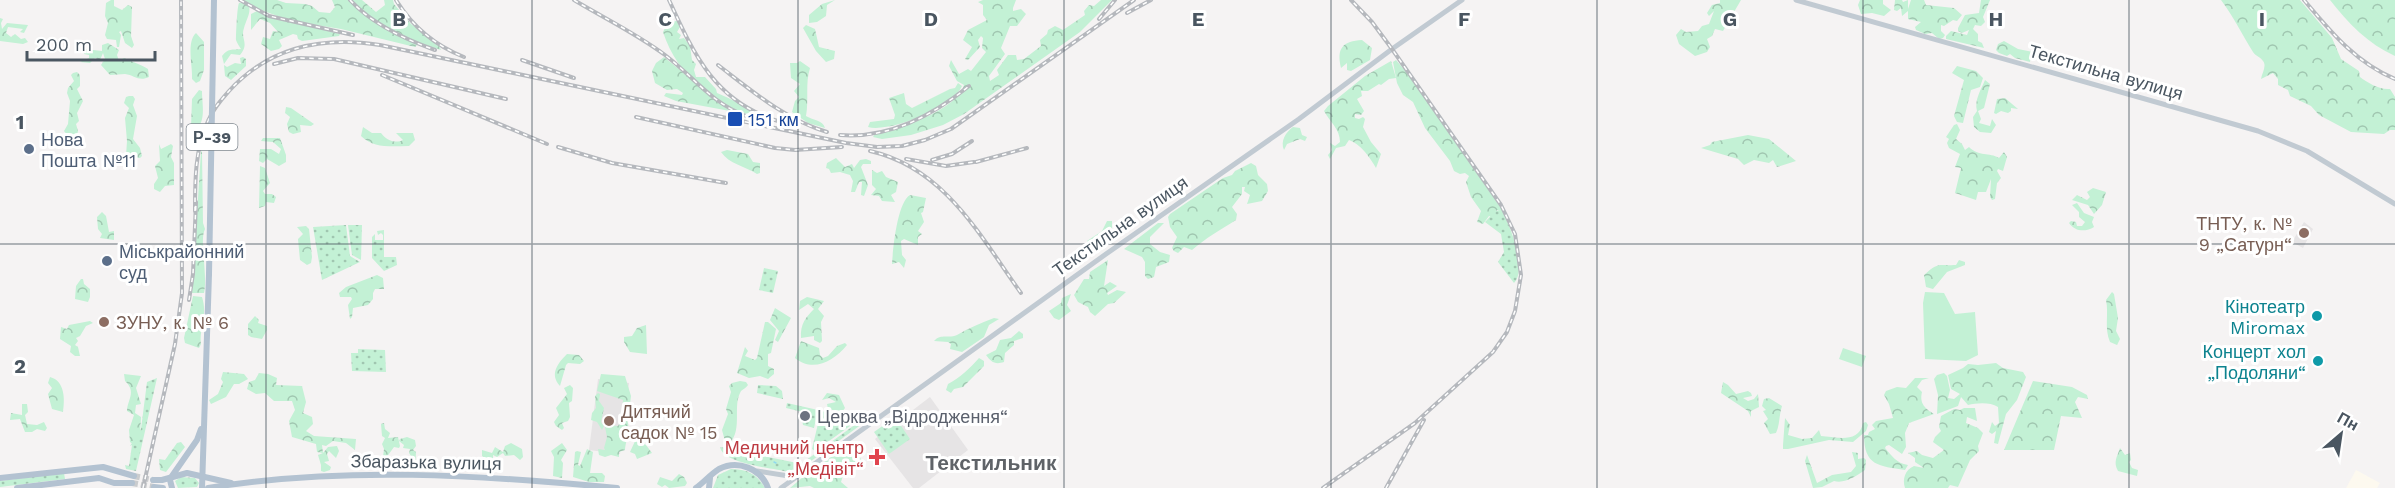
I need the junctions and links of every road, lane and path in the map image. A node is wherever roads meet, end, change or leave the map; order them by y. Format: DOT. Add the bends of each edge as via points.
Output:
graph roads {
  1 [pos="214,0"];
  2 [pos="1462,0"];
  3 [pos="1796,0"];
  4 [pos="2395,204"];
  5 [pos="203,416"];
  6 [pos="203,466"];
  7 [pos="117,471"];
  8 [pos="757,471"];
  9 [pos="202,477"];
  10 [pos="795,477"];
  11 [pos="0,478"];
  12 [pos="171,478"];
  13 [pos="710,478"];
  14 [pos="217,480"];
  15 [pos="235,484"];
  16 [pos="113,485"];
  17 [pos="158,486"];
  18 [pos="17,488"];
  19 [pos="172,488"];
  20 [pos="202,488"];
  21 [pos="208,488"];
  22 [pos="617,488"];
  23 [pos="696,488"];
  24 [pos="709,488"];
  25 [pos="768,488"];
  26 [pos="781,488"];
  1 -- 5 [label="main road, Р-39, bridge"];
  2 -- 10 [label="street, Текстильна вулиця"];
  3 -- 4 [label="street, Текстильна вулиця" via="2258,131 2307,151"];
  5 -- 6 [label="main road, Р-39"];
  5 -- 12 [label="main road, Р-39" via="197,440"];
  6 -- 9 [label="main road, Р-39"];
  6 -- 14 [label="main road"];
  7 -- 11 [label="main road" via="103,467"];
  7 -- 16 [label="main road" via="109,475"];
  7 -- 16 [label="main road" via="133,479"];
  8 -- 10 [label="street"];
  8 -- 13 [label="main road" via="730,466"];
  8 -- 25 [label="main road"];
  9 -- 12 [label="main road, Збаразька вулиця" via="187,473"];
  9 -- 14 [label="main road, Збаразька вулиця"];
  9 -- 20 [label="main road, Р-39"];
  10 -- 26 [label="street, Текстильна вулиця"];
  12 -- 17 [label="main road"];
  12 -- 17 [label="main road" via="162,480"];
  12 -- 19 [label="main road"];
  13 -- 23 [label="main road"];
  13 -- 24 [label="main road"];
  14 -- 15 [label="main road, Збаразька вулиця"];
  15 -- 21 [label="main road, Збаразька вулиця"];
  15 -- 22 [label="main road, Збаразька вулиця" via="352,475 459,476"];
  16 -- 18 [label="main road" via="99,478"];
}
